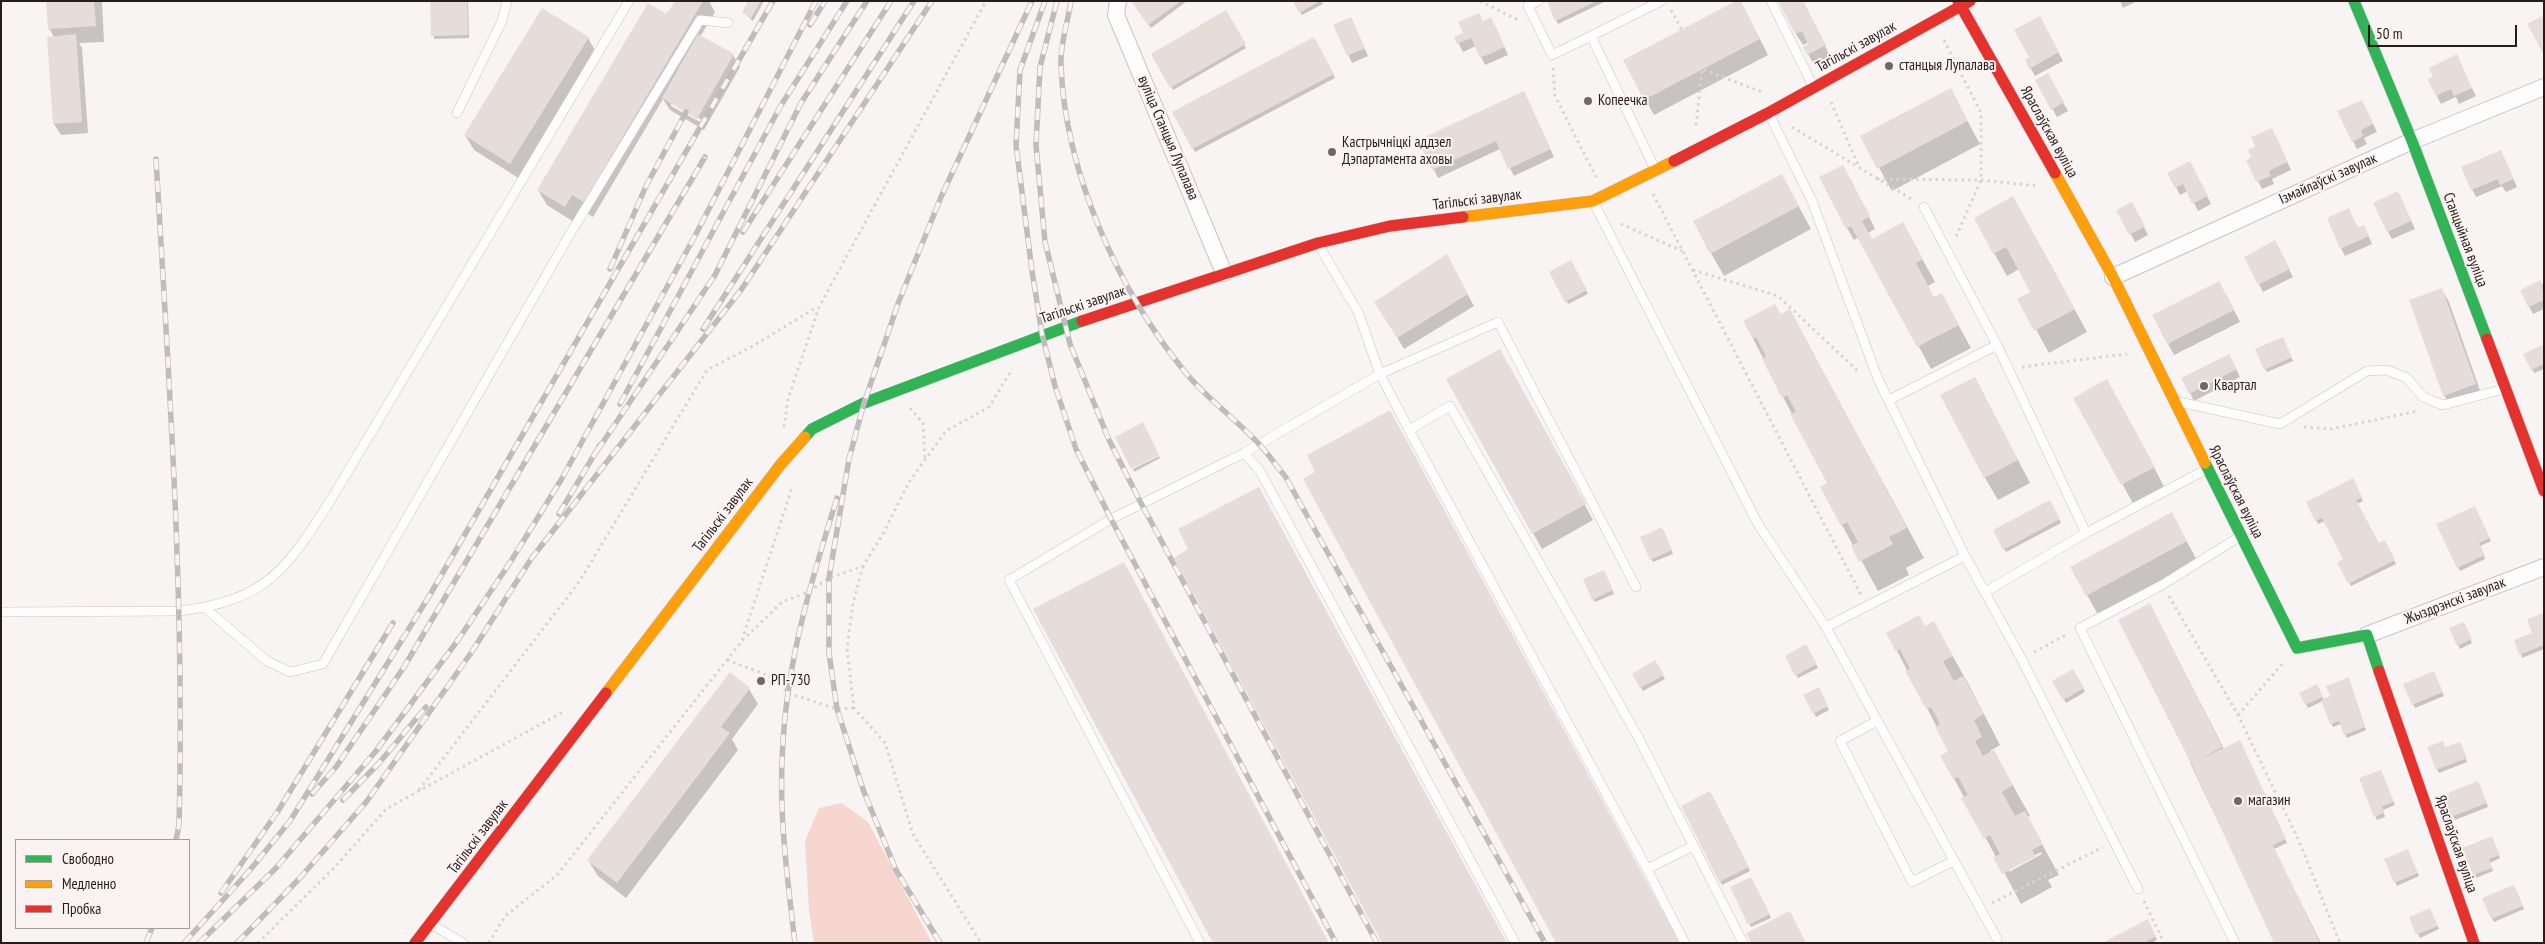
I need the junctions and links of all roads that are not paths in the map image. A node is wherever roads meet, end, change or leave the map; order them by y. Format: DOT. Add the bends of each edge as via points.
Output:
graph roads {
  1 [pos="507,1"];
  2 [pos="629,1"];
  3 [pos="1118,1"];
  4 [pos="1538,1"];
  5 [pos="1661,1"];
  6 [pos="1771,1"];
  7 [pos="2354,1"];
  8 [pos="1963,3"];
  9 [pos="728,23"];
  10 [pos="1591,36"];
  11 [pos="1819,85"];
  12 [pos="2544,86"];
  13 [pos="457,113"];
  14 [pos="1768,113"];
  15 [pos="2412,141"];
  16 [pos="1655,169"];
  17 [pos="1593,201"];
  18 [pos="1924,207"];
  19 [pos="1318,243"];
  20 [pos="1224,273"];
  21 [pos="2113,276"];
  22 [pos="1997,344"];
  23 [pos="1380,374"];
  24 [pos="2505,389"];
  25 [pos="1889,400"];
  26 [pos="2174,401"];
  27 [pos="1409,430"];
  28 [pos="1244,453"];
  29 [pos="2207,469"];
  30 [pos="2544,491"];
  31 [pos="2086,532"];
  32 [pos="2242,536"];
  33 [pos="1965,556"];
  34 [pos="2544,567"];
  35 [pos="1636,587"];
  36 [pos="1985,592"];
  37 [pos="205,608"];
  38 [pos="1,612"];
  39 [pos="1826,627"];
  40 [pos="2367,635"];
  41 [pos="1877,721"];
  42 [pos="1693,846"];
  43 [pos="1953,862"];
  44 [pos="1647,868"];
  45 [pos="2138,889"];
  46 [pos="431,924"];
  47 [pos="1996,939"];
  48 [pos="416,943"];
  49 [pos="463,943"];
  50 [pos="1200,943"];
  51 [pos="1515,943"];
  52 [pos="1685,943"];
  53 [pos="1743,943"];
  54 [pos="2235,943"];
  55 [pos="2474,943"];
  1 -- 13 [label="lane" via="502,21"];
  2 -- 37 [label="lane" via="302,544 288,562 254,592"];
  3 -- 20 [label="street, вуліца Станцыя Лупалава" via="1116,15"];
  4 -- 10 [label="lane" via="1528,6 1552,55"];
  5 -- 10 [label="lane"];
  6 -- 11 [label="lane"];
  7 -- 15 [label="main road, Станцыйная вуліца"];
  8 -- 11 [label="main road, Тагільскі завулак"];
  8 -- 21 [label="main road, Яраслаўская вуліца"];
  9 -- 37 [label="lane" via="700,20 560,250 323,664 290,672 267,661"];
  10 -- 16 [label="lane"];
  11 -- 14 [label="main road, Тагільскі завулак"];
  12 -- 15 [label="street, Ізмайлаўскі завулак"];
  14 -- 16 [label="main road, Тагільскі завулак"];
  14 -- 25 [label="lane" via="1812,200 1878,379"];
  15 -- 21 [label="street, Ізмайлаўскі завулак"];
  15 -- 24 [label="main road, Станцыйная вуліца"];
  16 -- 17 [label="main road, Тагільскі завулак"];
  17 -- 19 [label="main road, Тагільскі завулак" via="1390,226"];
  17 -- 39 [label="lane" via="1758,524"];
  18 -- 22 [label="lane"];
  19 -- 20 [label="main road, Тагільскі завулак"];
  19 -- 23 [label="lane" via="1358,312"];
  20 -- 46 [label="main road, Тагільскі завулак" via="1028,340 864,403 812,429 781,464"];
  21 -- 26 [label="main road, Яраслаўская вуліца"];
  22 -- 25 [label="lane"];
  22 -- 31 [label="lane"];
  23 -- 27 [label="lane"];
  23 -- 28 [label="lane"];
  23 -- 35 [label="lane" via="1498,322"];
  24 -- 26 [label="lane" via="2443,405 2423,397 2407,378 2387,370 2367,371 2280,424"];
  24 -- 30 [label="main road, Станцыйная вуліца"];
  25 -- 33 [label="lane"];
  26 -- 29 [label="main road, Яраслаўская вуліца"];
  27 -- 42 [label="lane" via="1450,406 1637,735"];
  27 -- 44 [label="lane"];
  28 -- 50 [label="lane" via="1141,503 1009,580"];
  28 -- 51 [label="lane" via="1260,471"];
  29 -- 31 [label="lane"];
  29 -- 32 [label="main road, Яраслаўская вуліца"];
  31 -- 36 [label="lane"];
  32 -- 40 [label="main road, Яраслаўская вуліца" via="2297,648"];
  32 -- 54 [label="lane" via="2162,585 2080,628"];
  33 -- 36 [label="lane"];
  33 -- 39 [label="lane"];
  34 -- 40 [label="street, Жыздрэнскі завулак"];
  36 -- 45 [label="lane"];
  37 -- 38 [label="lane" via="180,611"];
  39 -- 41 [label="lane"];
  40 -- 55 [label="main road, Яраслаўская вуліца"];
  41 -- 43 [label="lane"];
  41 -- 43 [label="lane" via="1840,741 1912,882"];
  42 -- 44 [label="lane"];
  42 -- 53 [label="lane"];
  43 -- 47 [label="lane"];
  44 -- 52 [label="lane"];
  46 -- 48 [label="main road, Тагільскі завулак"];
  46 -- 49 [label="lane"];
}
